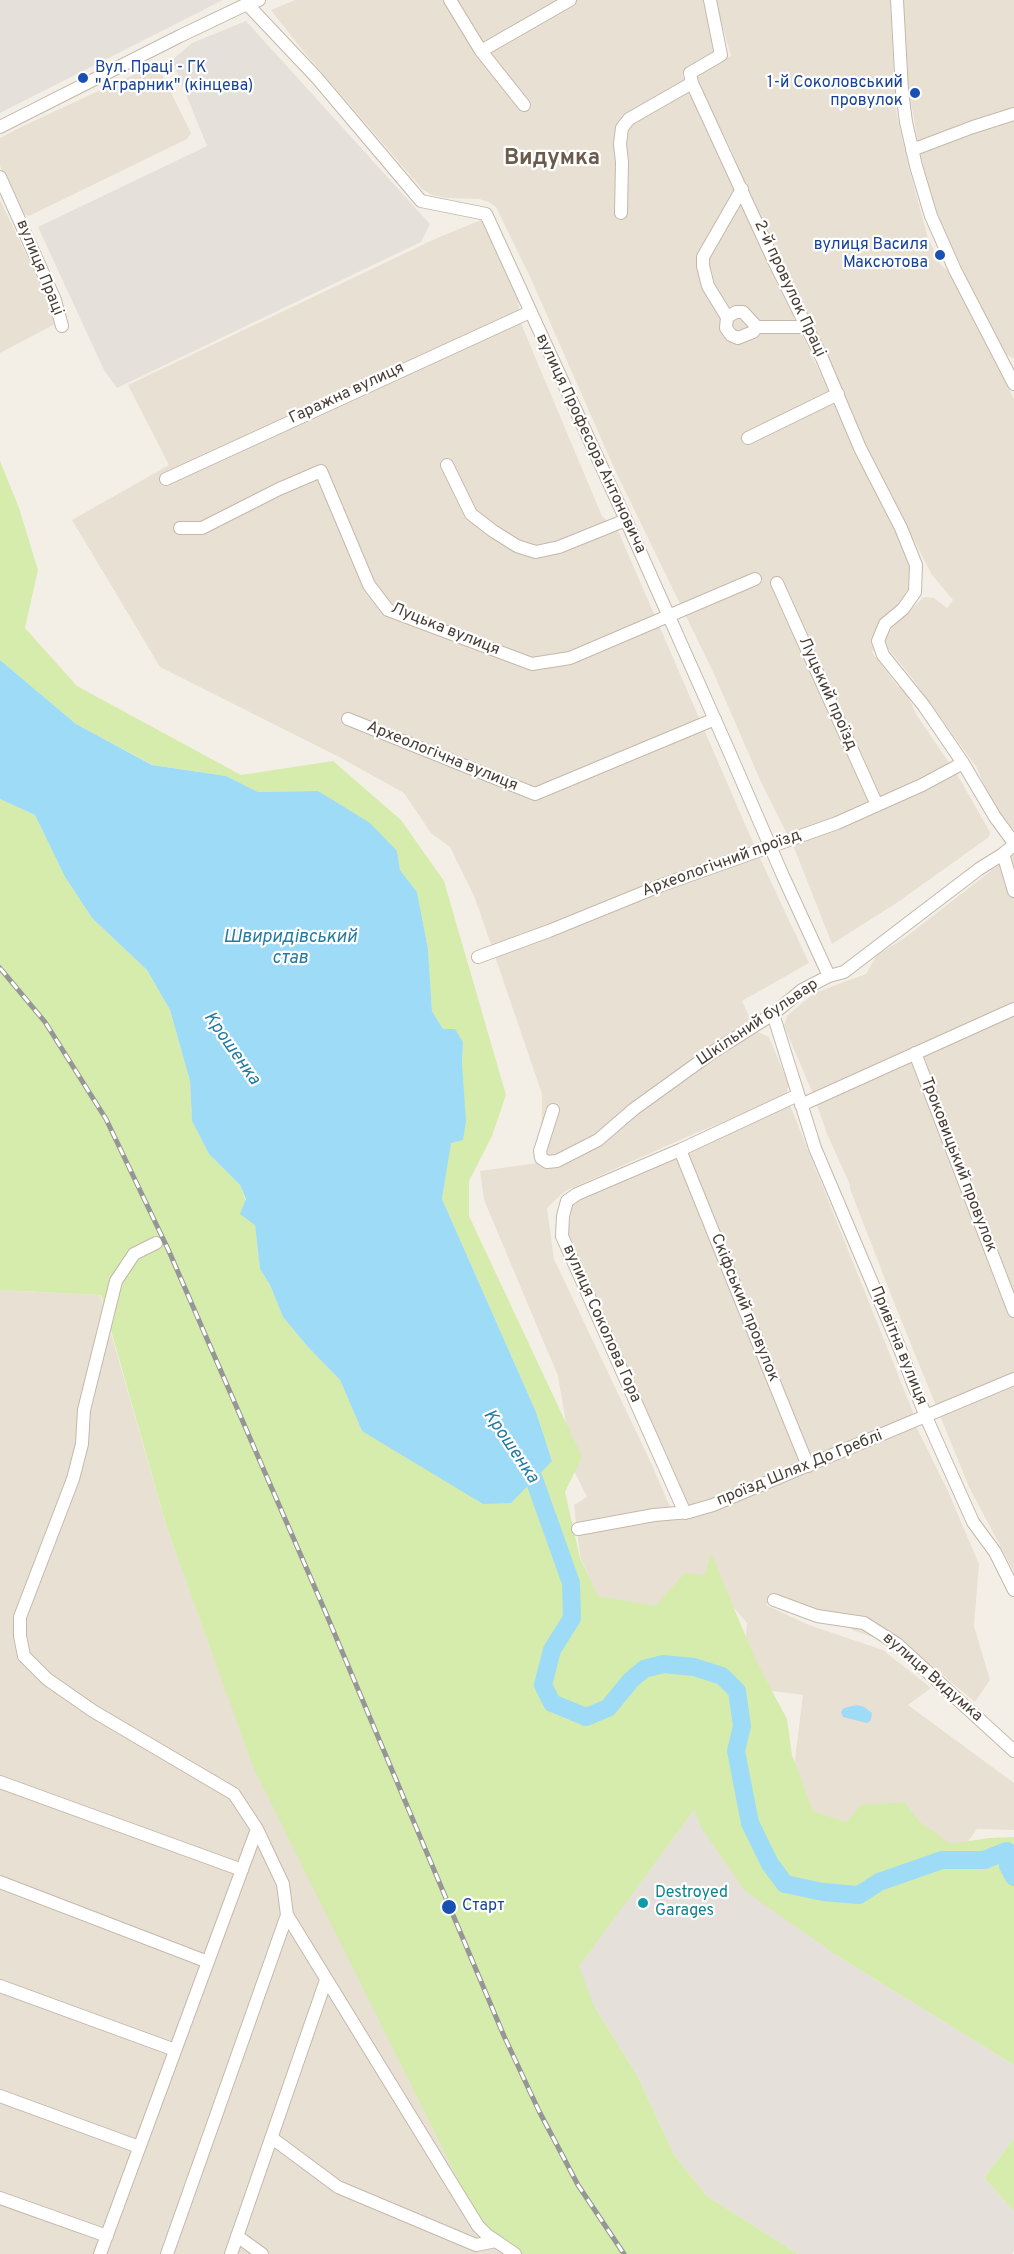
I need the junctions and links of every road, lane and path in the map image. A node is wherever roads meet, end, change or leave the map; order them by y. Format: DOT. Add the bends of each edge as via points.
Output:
graph roads {
  1 [pos="450,0"];
  2 [pos="570,0"];
  3 [pos="710,0"];
  4 [pos="897,0"];
  5 [pos="253,2"];
  6 [pos="482,51"];
  7 [pos="692,82"];
  8 [pos="524,105"];
  9 [pos="1014,114"];
  10 [pos="0,127"];
  11 [pos="912,150"];
  12 [pos="0,177"];
  13 [pos="742,189"];
  14 [pos="621,213"];
  15 [pos="530,312"];
  16 [pos="727,317"];
  17 [pos="62,326"];
  18 [pos="758,327"];
  19 [pos="807,327"];
  20 [pos="1012,378"];
  21 [pos="838,394"];
  22 [pos="748,438"];
  23 [pos="447,465"];
  24 [pos="166,479"];
  25 [pos="626,520"];
  26 [pos="180,528"];
  27 [pos="755,579"];
  28 [pos="777,583"];
  29 [pos="669,617"];
  30 [pos="348,719"];
  31 [pos="715,719"];
  32 [pos="963,763"];
  33 [pos="877,805"];
  34 [pos="1014,844"];
  35 [pos="770,846"];
  36 [pos="1004,855"];
  37 [pos="1014,891"];
  38 [pos="478,957"];
  39 [pos="829,976"];
  40 [pos="1014,1009"];
  41 [pos="773,1014"];
  42 [pos="915,1053"];
  43 [pos="799,1100"];
  44 [pos="553,1110"];
  45 [pos="680,1150"];
  46 [pos="156,1243"];
  47 [pos="1014,1311"];
  48 [pos="1014,1379"];
  49 [pos="926,1417"];
  50 [pos="808,1466"];
  51 [pos="685,1513"];
  52 [pos="578,1529"];
  53 [pos="1014,1590"];
  54 [pos="774,1600"];
  55 [pos="1014,1751"];
  56 [pos="0,1782"];
  57 [pos="257,1829"];
  58 [pos="242,1870"];
  59 [pos="0,1882"];
  60 [pos="287,1915"];
  61 [pos="208,1962"];
  62 [pos="326,1980"];
  63 [pos="0,1986"];
  64 [pos="175,2050"];
  65 [pos="0,2096"];
  66 [pos="272,2138"];
  67 [pos="140,2146"];
  68 [pos="0,2198"];
  69 [pos="107,2236"];
  70 [pos="237,2236"];
  71 [pos="496,2241"];
  72 [pos="100,2254"];
  73 [pos="167,2254"];
  74 [pos="231,2254"];
  75 [pos="262,2254"];
  76 [pos="515,2254"];
  1 -- 6 [label="street"];
  2 -- 6 [label="street"];
  3 -- 7 [label="street" via="721,56 690,73"];
  4 -- 11 [label="street" via="902,91"];
  5 -- 10 [label="street"];
  5 -- 15 [label="street, вулиця Професора Антоновича" via="422,201 486,214"];
  6 -- 8 [label="street"];
  7 -- 13 [label="street, 2-й провулок Праці"];
  7 -- 14 [label="street" via="628,119 622,128"];
  9 -- 11 [label="street"];
  11 -- 20 [label="street" via="931,216"];
  12 -- 17 [label="street, вулиця Праці" via="55,300"];
  13 -- 16 [label="street" via="703,257 708,286"];
  13 -- 19 [label="street, 2-й провулок Праці"];
  15 -- 24 [label="street, Гаражна вулиця"];
  15 -- 25 [label="street, вулиця Професора Антоновича"];
  16 -- 18 [label="street" via="743,312"];
  16 -- 18 [label="street" via="726,328 738,338"];
  18 -- 19 [label="street"];
  19 -- 21 [label="street, 2-й провулок Праці"];
  21 -- 22 [label="street"];
  21 -- 32 [label="street, 2-й провулок Праці" via="916,565 915,592 885,624 878,641 883,655"];
  23 -- 25 [label="street" via="471,514 517,546 536,552 560,547"];
  25 -- 29 [label="street, вулиця Професора Антоновича"];
  26 -- 29 [label="street, Луцька вулиця" via="202,528 321,471 369,585 388,610 532,664 570,658"];
  27 -- 29 [label="street, Луцька вулиця"];
  28 -- 33 [label="street, Луцький проїзд"];
  29 -- 31 [label="street, вулиця Професора Антоновича"];
  30 -- 31 [label="street, Археологічна вулиця" via="535,794"];
  31 -- 35 [label="street, вулиця Професора Антоновича"];
  32 -- 33 [label="street, Археологічний проїзд"];
  32 -- 34 [label="street"];
  33 -- 35 [label="street, Археологічний проїзд"];
  34 -- 36 [label="street, Шкільний бульвар"];
  35 -- 38 [label="street, Археологічний проїзд"];
  35 -- 39 [label="street, вулиця Професора Антоновича"];
  36 -- 37 [label="street"];
  36 -- 39 [label="street, Шкільний бульвар" via="979,869 844,972"];
  39 -- 41 [label="street, Шкільний бульвар" via="802,990"];
  40 -- 42 [label="street, вулиця Соколова Гора"];
  41 -- 43 [label="street"];
  41 -- 44 [label="street, Шкільний бульвар" via="713,1052 598,1140 557,1161 547,1162 540,1151"];
  42 -- 43 [label="street, вулиця Соколова Гора"];
  42 -- 47 [label="street, Троковицький провулок"];
  43 -- 45 [label="street, вулиця Соколова Гора"];
  43 -- 49 [label="street, Привітна вулиця"];
  45 -- 50 [label="street, Скіфський провулок"];
  45 -- 51 [label="street, вулиця Соколова Гора" via="567,1201 562,1236"];
  46 -- 57 [label="street" via="134,1254 116,1281 84,1410 82,1444 73,1479 20,1617 20,1636 24,1656 47,1679 93,1711 234,1794"];
  48 -- 49 [label="street, проїзд Шлях До Греблі"];
  49 -- 50 [label="street, проїзд Шлях До Греблі"];
  49 -- 53 [label="street, Привітна вулиця" via="973,1522 995,1551"];
  50 -- 51 [label="street, проїзд Шлях До Греблі"];
  51 -- 52 [label="street, проїзд Шлях До Греблі"];
  54 -- 55 [label="street, вулиця Видумка" via="817,1616 864,1623 897,1644"];
  56 -- 58 [label="street"];
  57 -- 58 [label="street"];
  57 -- 60 [label="street" via="283,1884"];
  58 -- 61 [label="street"];
  59 -- 61 [label="street"];
  60 -- 62 [label="street"];
  60 -- 73 [label="street"];
  61 -- 64 [label="street"];
  62 -- 66 [label="street"];
  62 -- 71 [label="street" via="478,2226"];
  63 -- 64 [label="street"];
  64 -- 67 [label="street"];
  65 -- 67 [label="street"];
  66 -- 70 [label="street"];
  66 -- 71 [label="street" via="338,2187 476,2245"];
  67 -- 69 [label="street"];
  68 -- 69 [label="street"];
  69 -- 72 [label="street"];
  70 -- 74 [label="street"];
  70 -- 75 [label="street"];
  71 -- 76 [label="street"];
}
